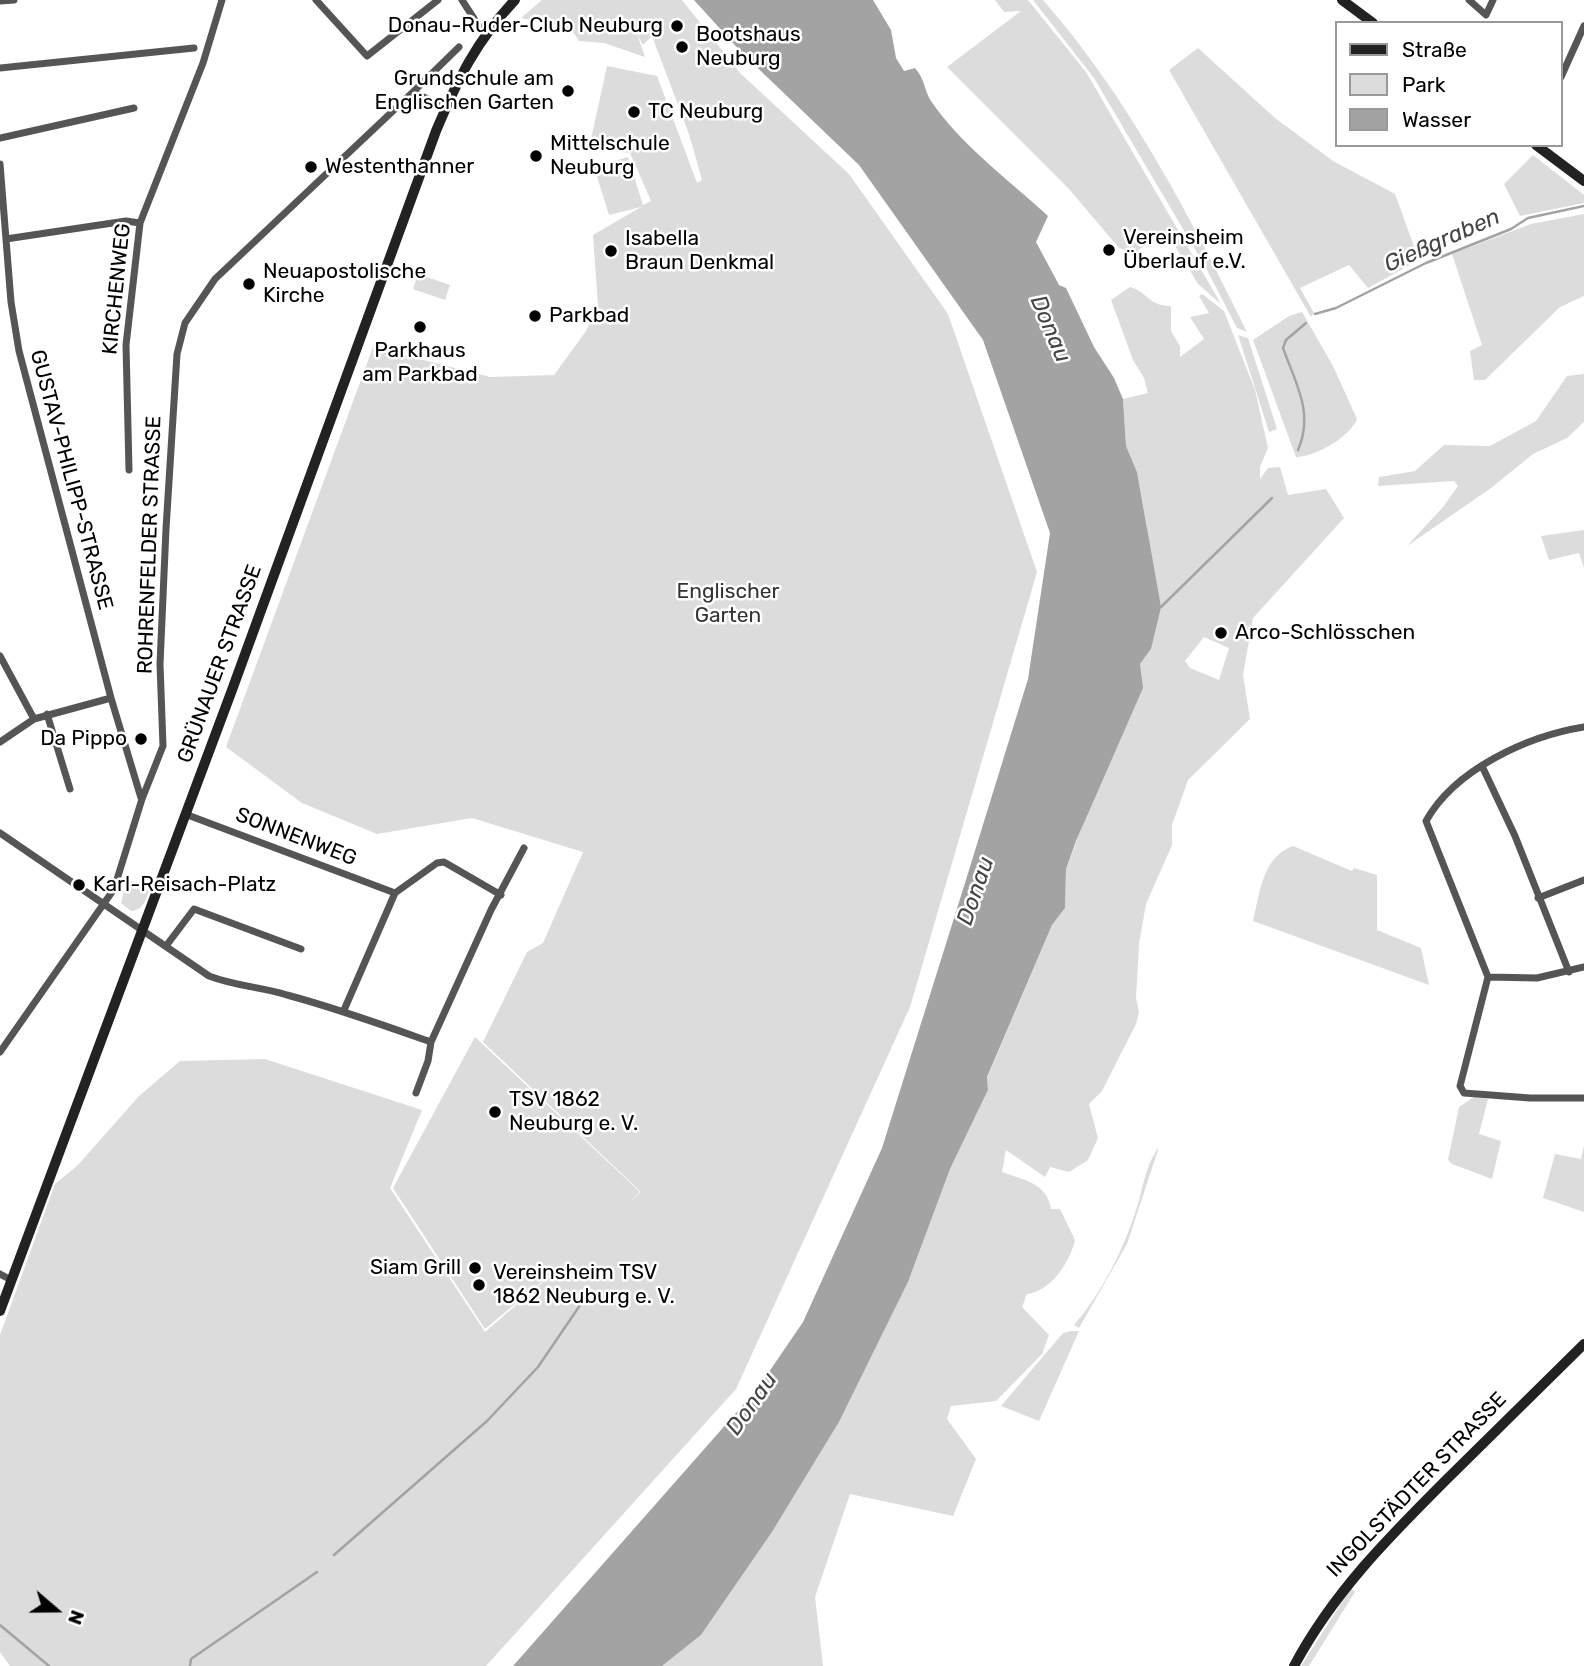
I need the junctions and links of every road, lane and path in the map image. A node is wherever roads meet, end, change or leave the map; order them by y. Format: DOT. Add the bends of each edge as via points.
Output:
graph roads {
  1 [pos="14,0"];
  2 [pos="222,0"];
  3 [pos="316,0"];
  4 [pos="438,0"];
  5 [pos="461,0"];
  6 [pos="515,0"];
  7 [pos="1342,0"];
  8 [pos="1469,0"];
  9 [pos="1493,0"];
  10 [pos="0,1"];
  11 [pos="1370,21"];
  12 [pos="1584,26"];
  13 [pos="484,34"];
  14 [pos="459,47"];
  15 [pos="194,48"];
  16 [pos="0,68"];
  17 [pos="1563,73"];
  18 [pos="413,92"];
  19 [pos="446,107"];
  20 [pos="134,108"];
  21 [pos="0,138"];
  22 [pos="1539,147"];
  23 [pos="0,164"];
  24 [pos="1584,181"];
  25 [pos="140,223"];
  26 [pos="6,239"];
  27 [pos="129,470"];
  28 [pos="0,656"];
  29 [pos="111,698"];
  30 [pos="47,714"];
  31 [pos="34,719"];
  32 [pos="1584,727"];
  33 [pos="0,742"];
  34 [pos="1482,766"];
  35 [pos="70,789"];
  36 [pos="142,799"];
  37 [pos="185,814"];
  38 [pos="0,833"];
  39 [pos="524,848"];
  40 [pos="1584,880"];
  41 [pos="395,893"];
  42 [pos="501,895"];
  43 [pos="1538,898"];
  44 [pos="106,902"];
  45 [pos="141,929"];
  46 [pos="166,946"];
  47 [pos="301,949"];
  48 [pos="1584,967"];
  49 [pos="1569,972"];
  50 [pos="1488,977"];
  51 [pos="344,1010"];
  52 [pos="430,1042"];
  53 [pos="0,1052"];
  54 [pos="416,1093"];
  55 [pos="1584,1098"];
  56 [pos="0,1274"];
  57 [pos="11,1280"];
  58 [pos="0,1311"];
  59 [pos="1584,1344"];
  60 [pos="1294,1666"];
  1 -- 10 [label="street"];
  2 -- 25 [label="street, KIRCHENWEG" via="203,63"];
  3 -- 4 [label="street" via="367,56"];
  5 -- 13 [label="street"];
  6 -- 13 [label="street, GRÜNAUER STRASSE"];
  7 -- 11 [label="street"];
  8 -- 9 [label="street" via="1486,15"];
  12 -- 17 [label="street"];
  13 -- 19 [label="street, GRÜNAUER STRASSE"];
  14 -- 18 [label="street, ROHRENFELDER STRASSE"];
  15 -- 16 [label="street"];
  18 -- 19 [label="street"];
  18 -- 36 [label="street, ROHRENFELDER STRASSE" via="215,279 185,323 177,354 166,529 160,664 163,746"];
  19 -- 37 [label="street, GRÜNAUER STRASSE"];
  20 -- 21 [label="street"];
  22 -- 24 [label="street"];
  23 -- 26 [label="street, GUSTAV-PHILIPP-STRASSE"];
  25 -- 26 [label="street" via="126,221"];
  25 -- 27 [label="street, KIRCHENWEG" via="126,345"];
  26 -- 29 [label="street, GUSTAV-PHILIPP-STRASSE" via="19,351"];
  28 -- 31 [label="street"];
  29 -- 30 [label="street"];
  29 -- 36 [label="street, GUSTAV-PHILIPP-STRASSE"];
  30 -- 31 [label="street"];
  30 -- 35 [label="street"];
  31 -- 33 [label="street"];
  32 -- 34 [label="street" via="1550,733"];
  34 -- 43 [label="street" via="1516,836"];
  34 -- 50 [label="street" via="1436,803 1426,821"];
  36 -- 44 [label="street, ROHRENFELDER STRASSE" via="117,883"];
  37 -- 41 [label="street, SONNENWEG"];
  37 -- 45 [label="street, GRÜNAUER STRASSE"];
  38 -- 44 [label="street"];
  39 -- 42 [label="street"];
  40 -- 43 [label="street"];
  41 -- 42 [label="street" via="444,862"];
  41 -- 51 [label="street"];
  42 -- 52 [label="street"];
  43 -- 49 [label="street"];
  44 -- 45 [label="street"];
  44 -- 53 [label="street, ROHRENFELDER STRASSE"];
  45 -- 46 [label="street"];
  45 -- 57 [label="street, GRÜNAUER STRASSE"];
  46 -- 47 [label="street" via="194,909"];
  46 -- 51 [label="street" via="209,976 234,985"];
  48 -- 49 [label="street"];
  49 -- 50 [label="street" via="1537,978"];
  50 -- 55 [label="street" via="1460,1086 1464,1093"];
  51 -- 52 [label="street"];
  52 -- 54 [label="street"];
  56 -- 57 [label="street"];
  57 -- 58 [label="street, GRÜNAUER STRASSE"];
  59 -- 60 [label="street, INGOLSTÄDTER STRASSE" via="1376,1550 1333,1601"];
}
